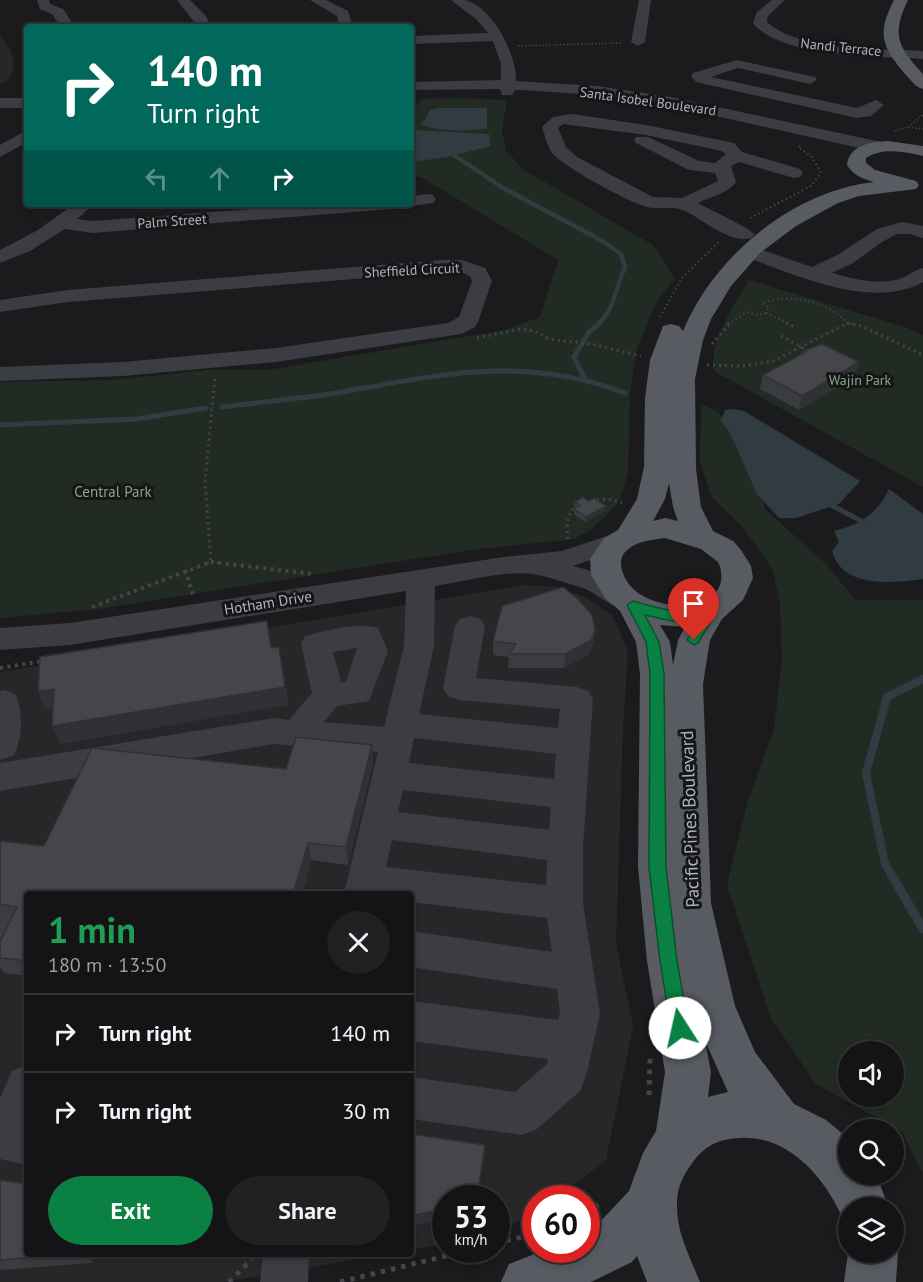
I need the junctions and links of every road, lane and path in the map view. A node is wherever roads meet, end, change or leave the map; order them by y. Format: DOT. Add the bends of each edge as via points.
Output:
graph roads {
  1 [pos="43,0"];
  2 [pos="183,0"];
  3 [pos="316,0"];
  4 [pos="645,0"];
  5 [pos="901,0"];
  6 [pos="774,1"];
  7 [pos="460,2"];
  8 [pos="483,2"];
  9 [pos="65,24"];
  10 [pos="203,24"];
  11 [pos="345,24"];
  12 [pos="414,39"];
  13 [pos="499,42"];
  14 [pos="638,42"];
  15 [pos="896,53"];
  16 [pos="923,55"];
  17 [pos="810,80"];
  18 [pos="923,84"];
  19 [pos="414,86"];
  20 [pos="507,89"];
  21 [pos="414,92"];
  22 [pos="781,97"];
  23 [pos="0,104"];
  24 [pos="876,105"];
  25 [pos="923,115"];
  26 [pos="757,118"];
  27 [pos="24,119"];
  28 [pos="24,122"];
  29 [pos="923,126"];
  30 [pos="646,130"];
  31 [pos="923,138"];
  32 [pos="810,140"];
  33 [pos="889,147"];
  34 [pos="923,151"];
  35 [pos="0,152"];
  36 [pos="734,155"];
  37 [pos="857,165"];
  38 [pos="722,169"];
  39 [pos="794,173"];
  40 [pos="916,185"];
  41 [pos="686,204"];
  42 [pos="81,207"];
  43 [pos="351,207"];
  44 [pos="62,223"];
  45 [pos="921,229"];
  46 [pos="743,238"];
  47 [pos="0,257"];
  48 [pos="816,273"];
  49 [pos="923,274"];
  50 [pos="0,306"];
  51 [pos="766,313"];
  52 [pos="848,323"];
  53 [pos="656,324"];
  54 [pos="797,328"];
  55 [pos="781,336"];
  56 [pos="576,343"];
  57 [pos="801,347"];
  58 [pos="705,348"];
  59 [pos="816,354"];
  60 [pos="923,355"];
  61 [pos="646,357"];
  62 [pos="702,365"];
  63 [pos="215,372"];
  64 [pos="0,374"];
  65 [pos="588,500"];
  66 [pos="580,502"];
  67 [pos="625,527"];
  68 [pos="701,536"];
  69 [pos="572,548"];
  70 [pos="210,562"];
  71 [pos="535,565"];
  72 [pos="308,579"];
  73 [pos="422,580"];
  74 [pos="628,602"];
  75 [pos="710,612"];
  76 [pos="70,634"];
  77 [pos="0,639"];
  78 [pos="419,646"];
  79 [pos="459,688"];
  80 [pos="328,695"];
  81 [pos="0,703"];
  82 [pos="452,730"];
  83 [pos="297,733"];
  84 [pos="399,733"];
  85 [pos="574,743"];
  86 [pos="0,747"];
  87 [pos="390,775"];
  88 [pos="0,777"];
  89 [pos="569,795"];
  90 [pos="378,824"];
  91 [pos="565,847"];
  92 [pos="364,887"];
  93 [pos="564,903"];
  94 [pos="414,949"];
  95 [pos="574,973"];
  96 [pos="414,1021"];
  97 [pos="574,1042"];
  98 [pos="24,1093"];
  99 [pos="414,1098"];
  100 [pos="777,1119"];
  101 [pos="679,1138"];
  102 [pos="24,1142"];
  103 [pos="858,1197"];
  104 [pos="652,1203"];
  105 [pos="251,1257"];
  106 [pos="285,1257"];
  107 [pos="432,1259"];
  108 [pos="871,1263"];
  109 [pos="230,1282"];
  110 [pos="284,1282"];
  111 [pos="340,1282"];
  112 [pos="527,1282"];
  113 [pos="674,1282"];
  114 [pos="870,1282"];
  1 -- 9 [label="street" via="44,6 58,12"];
  2 -- 10 [label="street"];
  3 -- 11 [label="street" via="343,14"];
  4 -- 14 [label="street"];
  5 -- 15 [label="main road" via="888,25"];
  6 -- 15 [label="street, Nandi Terrace" via="760,23 781,38 817,46"];
  7 -- 8 [label="street"];
  7 -- 13 [label="street" via="478,12"];
  12 -- 13 [label="street"];
  13 -- 14 [label="path"];
  13 -- 20 [label="street" via="508,56"];
  15 -- 16 [label="street, Nandi Terrace"];
  15 -- 18 [label="main road"];
  17 -- 22 [label="street" via="739,59 698,76"];
  19 -- 20 [label="street, Santa Isobel Boulevard"];
  20 -- 21 [label="street, Santa Isobel Boulevard"];
  20 -- 26 [label="street, Santa Isobel Boulevard" via="599,92"];
  20 -- 32 [label="street, Santa Isobel Boulevard" via="659,106"];
  22 -- 24 [label="street" via="857,113"];
  22 -- 26 [label="street"];
  23 -- 27 [label="street"];
  25 -- 29 [label="path" via="908,127"];
  26 -- 33 [label="street, Santa Isobel Boulevard" via="854,143"];
  28 -- 35 [label="street"];
  30 -- 36 [label="street" via="728,147"];
  30 -- 38 [label="street" via="641,138 644,142 695,166"];
  30 -- 41 [label="street" via="572,119 550,126 558,149 572,161 649,202"];
  31 -- 33 [label="main road"];
  32 -- 37 [label="street, Santa Isobel Boulevard" via="829,146"];
  32 -- 46 [label="path" via="798,147 817,163 821,173 817,181 758,213"];
  33 -- 34 [label="main road"];
  33 -- 37 [label="main road" via="862,152"];
  36 -- 38 [label="street" via="723,163"];
  36 -- 39 [label="street"];
  37 -- 40 [label="main road" via="879,179"];
  37 -- 46 [label="main road" via="850,179 768,218"];
  38 -- 41 [label="street" via="727,182 722,187"];
  40 -- 46 [label="main road" via="858,190 805,212 768,236"];
  41 -- 46 [label="street"];
  42 -- 44 [label="street"];
  43 -- 44 [label="street, Palm Street" via="93,227"];
  44 -- 47 [label="street"];
  45 -- 48 [label="street" via="887,230 848,258"];
  46 -- 48 [label="street"];
  46 -- 53 [label="path" via="682,278"];
  46 -- 67 [label="main road" via="715,260 684,303 662,360 657,408 658,466 651,499"];
  46 -- 68 [label="main road" via="702,312 685,363 682,483 687,509"];
  48 -- 49 [label="street" via="855,285 884,288 907,284"];
  50 -- 64 [label="street, Sheffield Circuit" via="68,296 451,265 478,272 482,281 467,322 453,329 276,355 123,369"];
  51 -- 52 [label="path" via="769,308 762,303 790,297 836,313"];
  51 -- 54 [label="path"];
  51 -- 58 [label="path" via="747,312 736,317 717,341"];
  52 -- 57 [label="path"];
  52 -- 60 [label="path"];
  55 -- 57 [label="path"];
  56 -- 61 [label="path"];
  57 -- 59 [label="path"];
  57 -- 62 [label="path" via="773,361 741,366"];
  63 -- 70 [label="path" via="205,482"];
  65 -- 67 [label="path" via="608,499"];
  66 -- 69 [label="path" via="571,508 568,522"];
  67 -- 68 [label="main road" via="665,528"];
  67 -- 71 [label="street, Hotham Drive" via="590,555"];
  67 -- 74 [label="main road" via="606,555 604,570 609,585"];
  68 -- 75 [label="main road" via="719,546 731,559 737,574 736,589 726,602"];
  70 -- 72 [label="path" via="320,576"];
  70 -- 76 [label="path" via="72,615"];
  71 -- 73 [label="street, Hotham Drive" via="504,566"];
  71 -- 74 [label="street, Hotham Drive" via="595,582"];
  73 -- 76 [label="street, Hotham Drive"];
  73 -- 78 [label="street"];
  74 -- 75 [label="main road" via="651,613 672,616"];
  74 -- 101 [label="main road, Pacific Pines Boulevard" via="653,642 657,674 658,867 668,961 688,1072"];
  75 -- 100 [label="main road, Pacific Pines Boulevard" via="694,640 686,684 691,903 713,1007 740,1068"];
  76 -- 77 [label="street, Hotham Drive"];
  78 -- 79 [label="street" via="468,639"];
  78 -- 84 [label="street"];
  79 -- 82 [label="street"];
  79 -- 85 [label="street" via="577,699"];
  80 -- 83 [label="street"];
  81 -- 86 [label="street" via="4,702"];
  82 -- 84 [label="street"];
  82 -- 85 [label="street"];
  83 -- 84 [label="street"];
  83 -- 88 [label="street" via="274,731"];
  84 -- 87 [label="street"];
  85 -- 89 [label="street"];
  87 -- 89 [label="street"];
  87 -- 90 [label="street"];
  89 -- 91 [label="street"];
  90 -- 91 [label="street"];
  90 -- 92 [label="street"];
  91 -- 93 [label="street"];
  92 -- 93 [label="street"];
  93 -- 95 [label="street"];
  94 -- 95 [label="street"];
  95 -- 97 [label="street" via="580,1014"];
  96 -- 97 [label="street"];
  97 -- 99 [label="street" via="565,1076 522,1114"];
  98 -- 102 [label="street" via="4,1139"];
  100 -- 101 [label="main road" via="741,1112 707,1119"];
  100 -- 103 [label="main road" via="812,1137 841,1165"];
  101 -- 104 [label="main road" via="660,1167"];
  104 -- 112 [label="main road" via="614,1244"];
  104 -- 113 [label="main road" via="657,1245"];
  105 -- 109 [label="path"];
  106 -- 110 [label="street"];
  107 -- 111 [label="path"];
  108 -- 114 [label="main road"];
}
